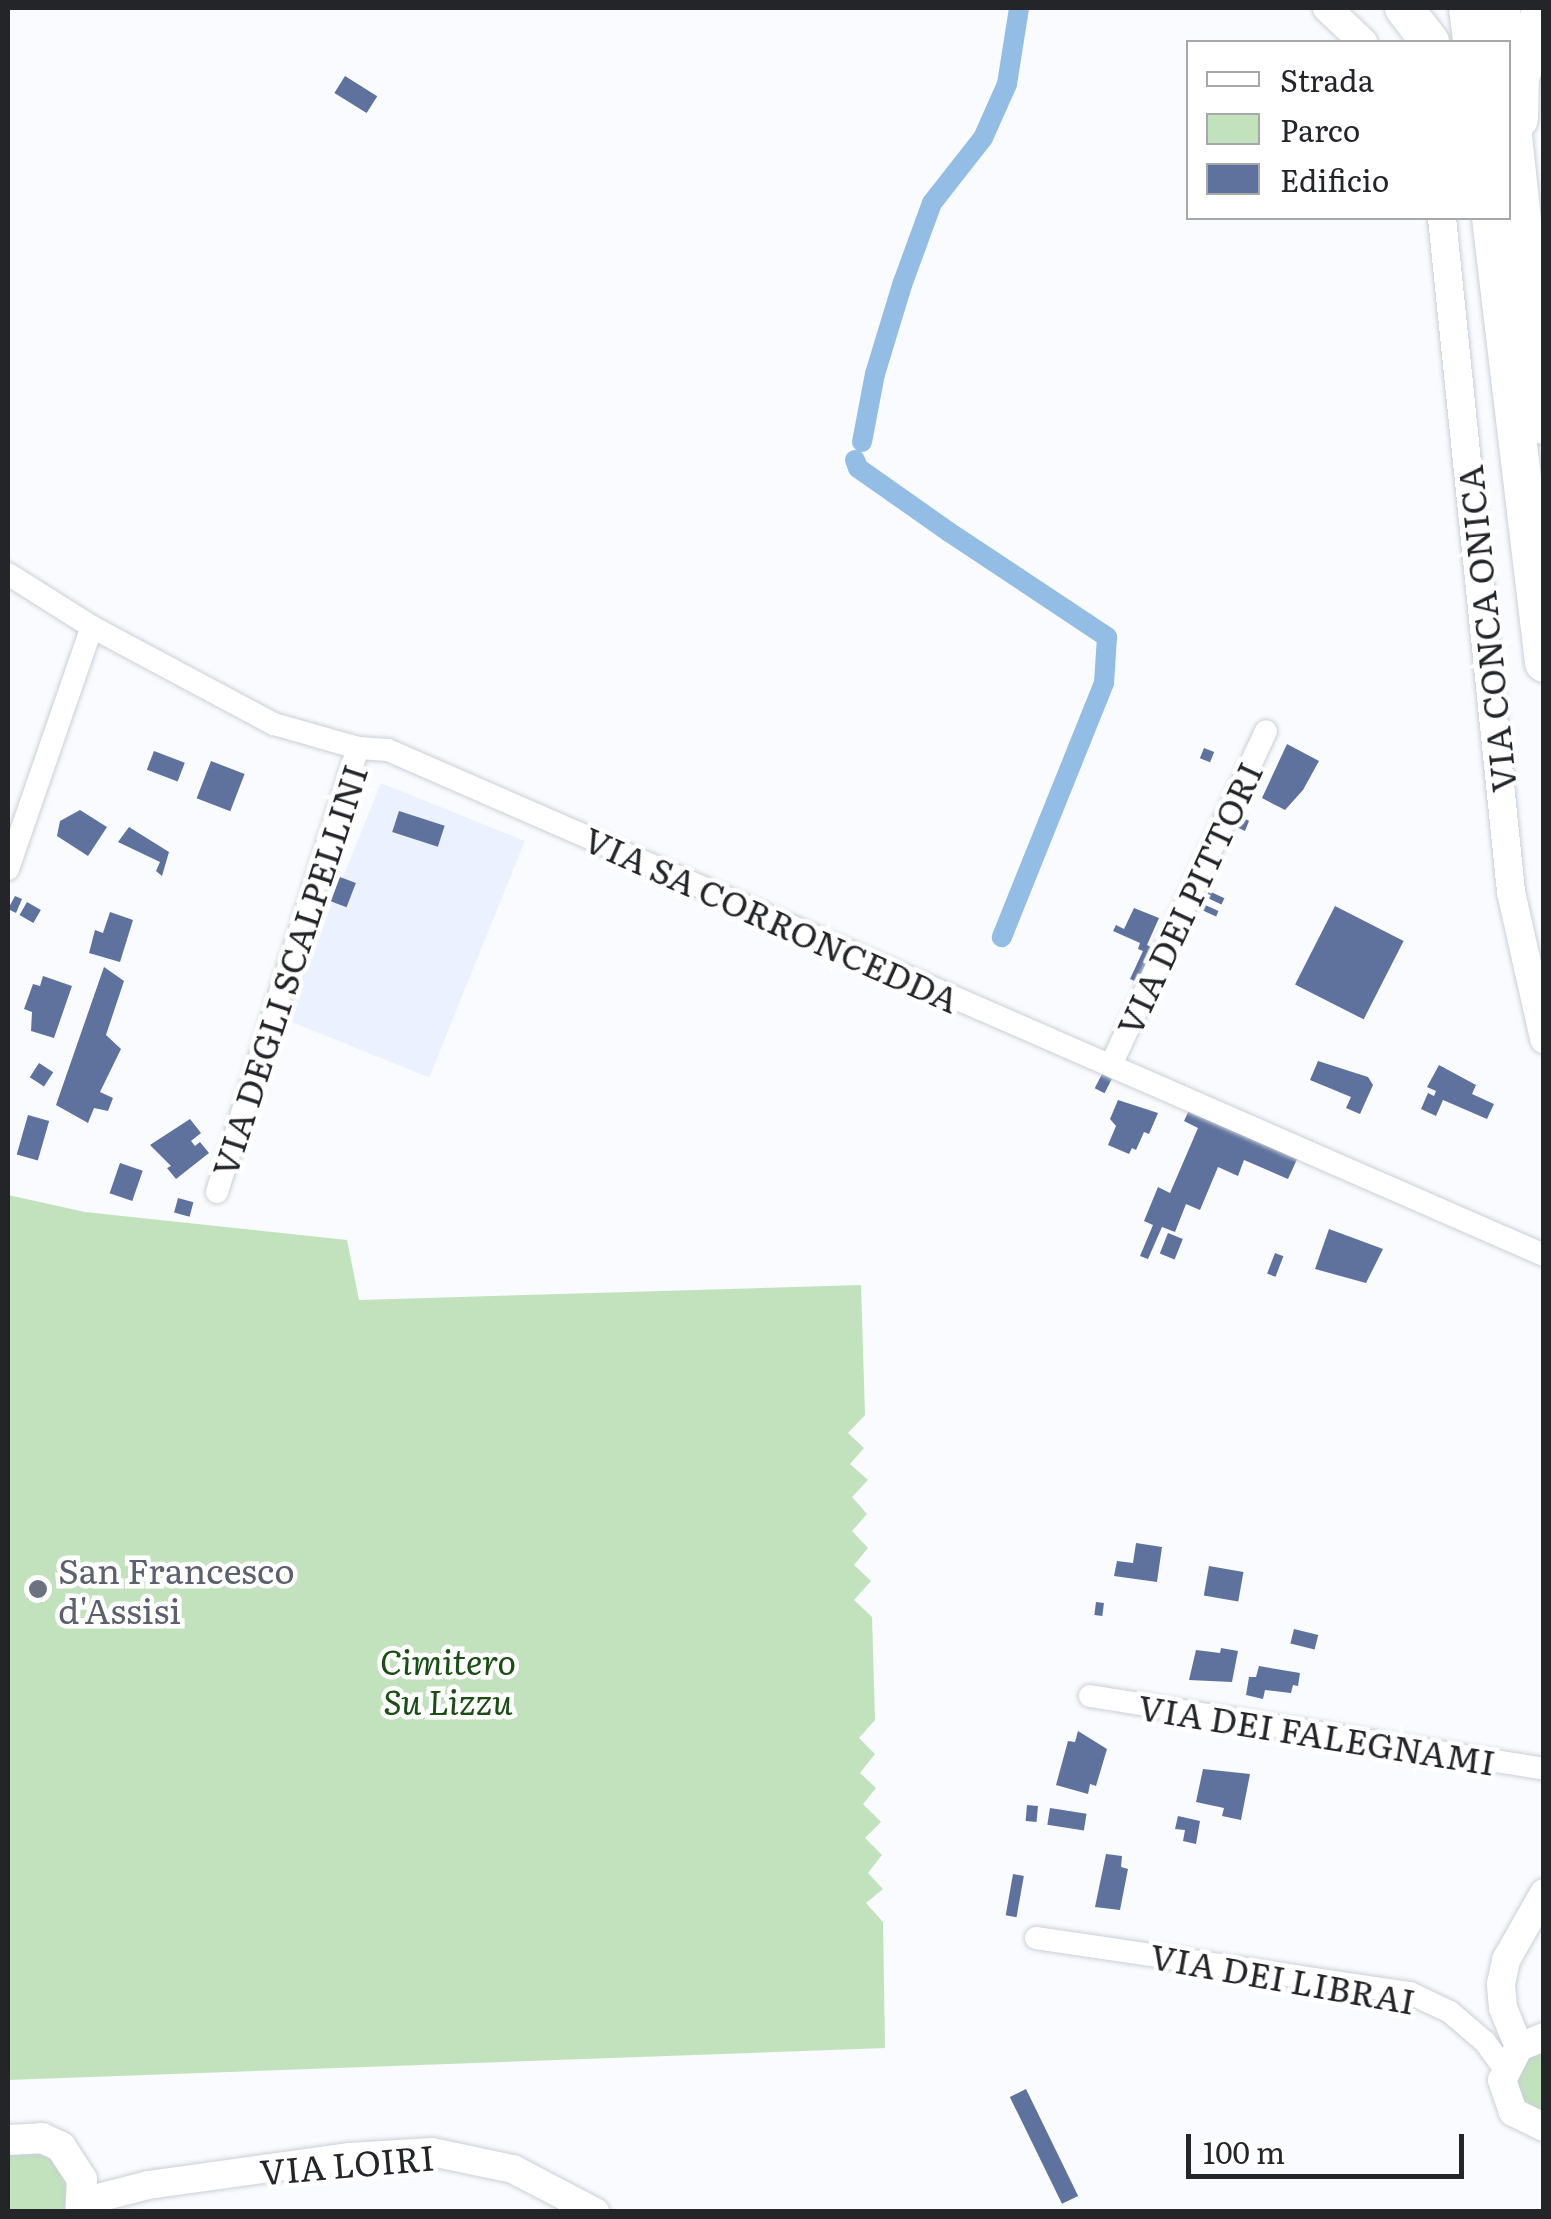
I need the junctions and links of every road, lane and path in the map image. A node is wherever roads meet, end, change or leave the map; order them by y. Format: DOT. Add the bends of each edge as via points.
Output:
graph roads {
  1 [pos="1327,8"];
  2 [pos="1404,8"];
  3 [pos="1468,8"];
  4 [pos="1501,8"];
  5 [pos="1542,8"];
  6 [pos="1361,40"];
  7 [pos="1428,40"];
  8 [pos="1472,40"];
  9 [pos="1504,40"];
  10 [pos="1511,118"];
  11 [pos="1517,176"];
  12 [pos="1442,220"];
  13 [pos="1491,220"];
  14 [pos="1544,425"];
  15 [pos="8,574"];
  16 [pos="92,627"];
  17 [pos="1544,663"];
  18 [pos="1266,731"];
  19 [pos="358,748"];
  20 [pos="8,869"];
  21 [pos="1544,1039"];
  22 [pos="1110,1065"];
  23 [pos="217,1192"];
  24 [pos="1544,1255"];
  25 [pos="1090,1696"];
  26 [pos="1544,1769"];
  27 [pos="1544,1892"];
  28 [pos="1036,1938"];
  29 [pos="1522,2051"];
  30 [pos="1544,2127"];
  31 [pos="8,2140"];
  32 [pos="75,2162"];
  33 [pos="148,2185"];
  34 [pos="80,2212"];
  35 [pos="595,2212"];
  1 -- 6 [label="street"];
  2 -- 7 [label="highway"];
  3 -- 8 [label="highway"];
  4 -- 9 [label="highway"];
  5 -- 11 [label="highway" via="1520,78"];
  10 -- 11 [label="highway"];
  11 -- 14 [label="highway"];
  12 -- 21 [label="street, VIA CONCA ONICA" via="1512,892"];
  13 -- 17 [label="highway"];
  15 -- 16 [label="street, VIA SA CORRONCEDDA"];
  16 -- 19 [label="street, VIA SA CORRONCEDDA" via="274,724"];
  16 -- 20 [label="street"];
  18 -- 22 [label="street, VIA DEI PITTORI"];
  19 -- 22 [label="street, VIA SA CORRONCEDDA" via="388,750"];
  19 -- 23 [label="street, VIA DEGLI SCALPELLINI"];
  22 -- 24 [label="street, VIA SA CORRONCEDDA"];
  25 -- 26 [label="street, VIA DEI FALEGNAMI"];
  27 -- 29 [label="street" via="1506,1960 1501,1984"];
  28 -- 29 [label="street, VIA DEI LIBRAI" via="1410,1993 1450,2012 1485,2042"];
  29 -- 30 [label="street" via="1503,2091 1513,2112"];
  31 -- 32 [label="main road" via="42,2138"];
  32 -- 33 [label="street, VIA LOIRI" via="120,2183"];
  32 -- 34 [label="main road" via="82,2179"];
  33 -- 34 [label="street, VIA LOIRI" via="94,2199"];
  33 -- 35 [label="street, VIA LOIRI" via="432,2152 513,2169"];
}
